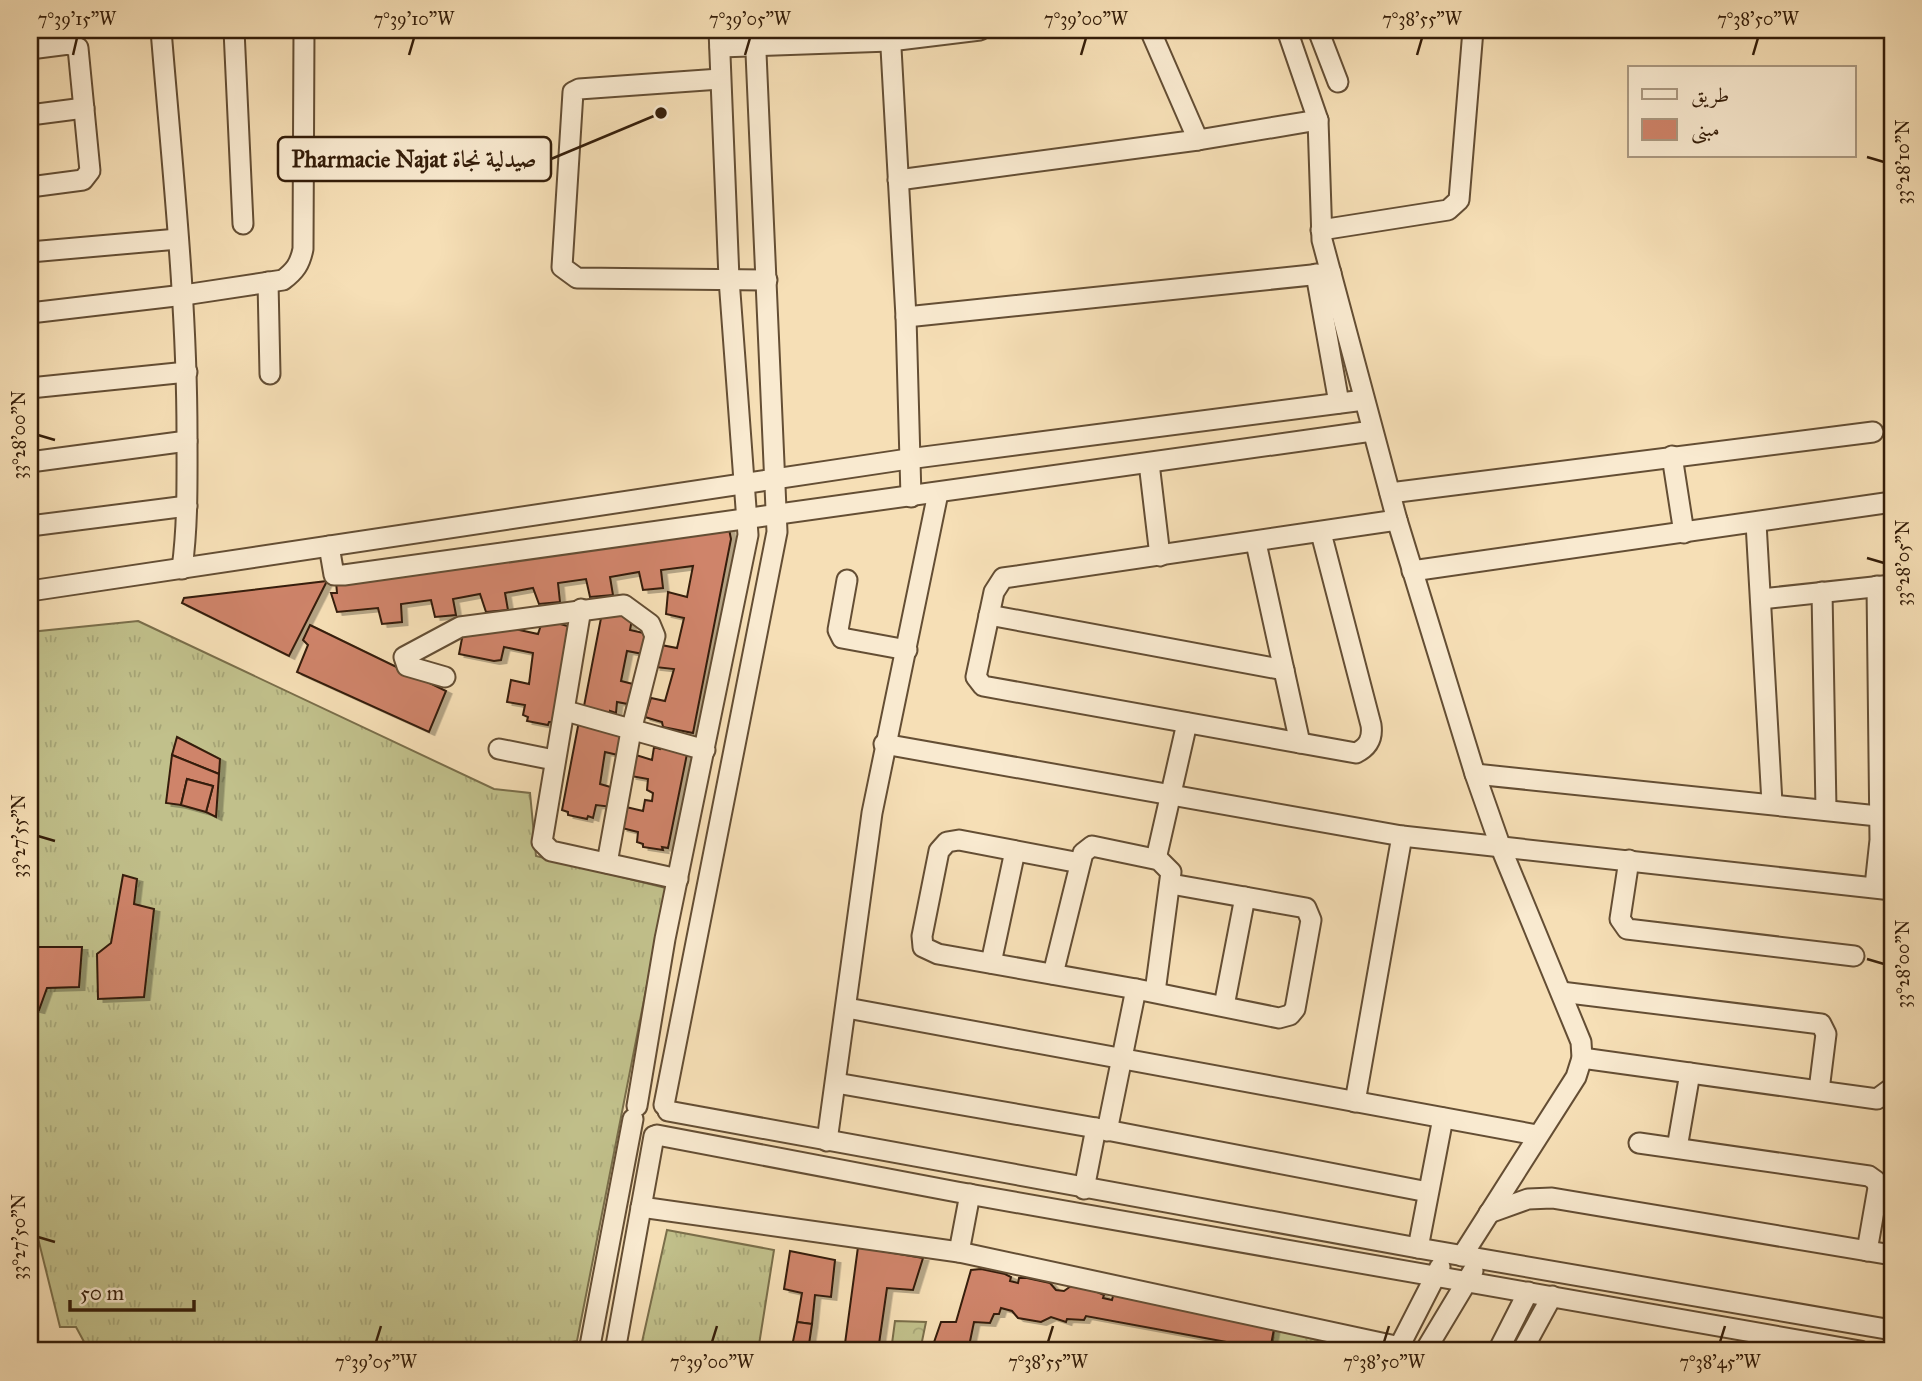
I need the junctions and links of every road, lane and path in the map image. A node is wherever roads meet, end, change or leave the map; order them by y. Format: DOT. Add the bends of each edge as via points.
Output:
graph roads {
  1 [pos="161,30"];
  2 [pos="233,30"];
  3 [pos="304,30"];
  4 [pos="980,30"];
  5 [pos="1150,30"];
  6 [pos="1287,30"];
  7 [pos="1318,30"];
  8 [pos="1473,30"];
  9 [pos="890,35"];
  10 [pos="720,38"];
  11 [pos="756,38"];
  12 [pos="30,49"];
  13 [pos="720,79"];
  14 [pos="1338,82"];
  15 [pos="84,108"];
  16 [pos="30,115"];
  17 [pos="1318,120"];
  18 [pos="1198,140"];
  19 [pos="898,180"];
  20 [pos="30,187"];
  21 [pos="243,224"];
  22 [pos="1321,230"];
  23 [pos="178,239"];
  24 [pos="30,252"];
  25 [pos="1323,273"];
  26 [pos="729,279"];
  27 [pos="767,280"];
  28 [pos="268,282"];
  29 [pos="184,295"];
  30 [pos="30,313"];
  31 [pos="906,317"];
  32 [pos="187,372"];
  33 [pos="270,374"];
  34 [pos="30,388"];
  35 [pos="1364,400"];
  36 [pos="1339,403"];
  37 [pos="1372,431"];
  38 [pos="1873,432"];
  39 [pos="187,442"];
  40 [pos="1672,456"];
  41 [pos="908,459"];
  42 [pos="30,462"];
  43 [pos="1149,463"];
  44 [pos="776,480"];
  45 [pos="744,484"];
  46 [pos="938,493"];
  47 [pos="1390,493"];
  48 [pos="911,497"];
  49 [pos="1892,502"];
  50 [pos="187,506"];
  51 [pos="777,513"];
  52 [pos="747,517"];
  53 [pos="1397,520"];
  54 [pos="1756,523"];
  55 [pos="30,526"];
  56 [pos="1321,533"];
  57 [pos="1684,533"];
  58 [pos="1256,544"];
  59 [pos="329,546"];
  60 [pos="1160,556"];
  61 [pos="182,569"];
  62 [pos="1412,571"];
  63 [pos="847,580"];
  64 [pos="1885,585"];
  65 [pos="30,591"];
  66 [pos="1822,592"];
  67 [pos="1761,599"];
  68 [pos="581,609"];
  69 [pos="989,615"];
  70 [pos="906,650"];
  71 [pos="1284,670"];
  72 [pos="445,677"];
  73 [pos="566,711"];
  74 [pos="1187,723"];
  75 [pos="631,731"];
  76 [pos="736,740"];
  77 [pos="706,742"];
  78 [pos="1300,743"];
  79 [pos="884,744"];
  80 [pos="499,749"];
  81 [pos="554,760"];
  82 [pos="1475,774"];
  83 [pos="1170,794"];
  84 [pos="1772,803"];
  85 [pos="1826,809"];
  86 [pos="1878,816"];
  87 [pos="1402,836"];
  88 [pos="1501,848"];
  89 [pos="1015,851"];
  90 [pos="1156,859"];
  91 [pos="1629,860"];
  92 [pos="607,863"];
  93 [pos="1080,863"];
  94 [pos="678,879"];
  95 [pos="1171,884"];
  96 [pos="1884,888"];
  97 [pos="1245,897"];
  98 [pos="665,939"];
  99 [pos="696,944"];
  100 [pos="1854,956"];
  101 [pos="991,963"];
  102 [pos="1053,974"];
  103 [pos="1145,990"];
  104 [pos="1561,992"];
  105 [pos="1224,1006"];
  106 [pos="847,1008"];
  107 [pos="1582,1058"];
  108 [pos="1121,1059"];
  109 [pos="1690,1073"];
  110 [pos="836,1083"];
  111 [pos="1892,1089"];
  112 [pos="1819,1090"];
  113 [pos="1355,1102"];
  114 [pos="666,1108"];
  115 [pos="635,1113"];
  116 [pos="1443,1118"];
  117 [pos="1101,1130"];
  118 [pos="655,1135"];
  119 [pos="1537,1135"];
  120 [pos="827,1140"];
  121 [pos="1639,1143"];
  122 [pos="1677,1148"];
  123 [pos="962,1166"];
  124 [pos="990,1171"];
  125 [pos="1084,1189"];
  126 [pos="1428,1192"];
  127 [pos="971,1194"];
  128 [pos="641,1207"];
  129 [pos="1489,1213"];
  130 [pos="1418,1248"];
  131 [pos="1867,1251"];
  132 [pos="960,1252"];
  133 [pos="1892,1255"];
  134 [pos="1463,1256"];
  135 [pos="1435,1276"];
  136 [pos="1466,1281"];
  137 [pos="1528,1292"];
  138 [pos="1552,1296"];
  139 [pos="1883,1328"];
  140 [pos="1401,1350"];
  141 [pos="589,1351"];
  142 [pos="615,1351"];
  143 [pos="1425,1351"];
  144 [pos="1498,1351"];
  145 [pos="1522,1351"];
  146 [pos="1860,1351"];
  147 [pos="1871,1351"];
  1 -- 23 [label="street"];
  2 -- 21 [label="street"];
  3 -- 28 [label="street" via="303,249 293,272"];
  4 -- 9 [label="street"];
  5 -- 18 [label="street"];
  6 -- 17 [label="street"];
  7 -- 14 [label="street"];
  8 -- 22 [label="street" via="1459,200 1448,210"];
  9 -- 11 [label="street"];
  9 -- 19 [label="street"];
  10 -- 11 [label="street"];
  10 -- 13 [label="street"];
  11 -- 27 [label="street"];
  12 -- 15 [label="street" via="76,46"];
  13 -- 26 [label="street"];
  13 -- 26 [label="street" via="573,92 561,260 563,270 577,278"];
  15 -- 16 [label="street"];
  15 -- 20 [label="street" via="89,175 83,180"];
  17 -- 18 [label="street"];
  17 -- 22 [label="street"];
  18 -- 19 [label="street"];
  19 -- 31 [label="street"];
  22 -- 25 [label="street"];
  23 -- 24 [label="street"];
  23 -- 29 [label="street"];
  25 -- 31 [label="street"];
  25 -- 35 [label="street"];
  25 -- 36 [label="street"];
  26 -- 27 [label="street"];
  26 -- 45 [label="street"];
  27 -- 44 [label="street"];
  28 -- 29 [label="street"];
  28 -- 33 [label="street"];
  29 -- 30 [label="street"];
  29 -- 32 [label="street"];
  31 -- 41 [label="street"];
  32 -- 34 [label="street"];
  32 -- 39 [label="street"];
  35 -- 36 [label="street"];
  35 -- 37 [label="street"];
  36 -- 41 [label="street"];
  37 -- 43 [label="street"];
  37 -- 47 [label="street"];
  38 -- 40 [label="street"];
  39 -- 42 [label="street"];
  39 -- 50 [label="street"];
  40 -- 47 [label="street"];
  40 -- 57 [label="street"];
  41 -- 44 [label="street"];
  41 -- 48 [label="street"];
  43 -- 46 [label="street"];
  43 -- 60 [label="street"];
  44 -- 45 [label="street"];
  44 -- 51 [label="street"];
  45 -- 52 [label="street"];
  45 -- 59 [label="street"];
  46 -- 48 [label="street"];
  46 -- 70 [label="street"];
  47 -- 53 [label="street"];
  48 -- 51 [label="street"];
  49 -- 54 [label="street"];
  50 -- 55 [label="street"];
  50 -- 61 [label="street"];
  51 -- 52 [label="street"];
  51 -- 76 [label="street"];
  52 -- 59 [label="street" via="344,575 334,575"];
  52 -- 77 [label="street" via="747,543"];
  53 -- 56 [label="street"];
  53 -- 62 [label="street"];
  54 -- 57 [label="street"];
  54 -- 67 [label="street"];
  56 -- 58 [label="street"];
  56 -- 78 [label="street" via="1372,732 1368,745 1356,753"];
  57 -- 62 [label="street"];
  58 -- 60 [label="street"];
  58 -- 71 [label="street"];
  59 -- 61 [label="street"];
  60 -- 69 [label="street" via="1003,579 996,586"];
  61 -- 65 [label="street"];
  62 -- 82 [label="street"];
  63 -- 70 [label="street" via="838,630 842,638"];
  64 -- 66 [label="street"];
  64 -- 86 [label="street"];
  66 -- 67 [label="street"];
  66 -- 85 [label="street"];
  67 -- 84 [label="street"];
  68 -- 72 [label="street" via="460,627 404,657 407,666"];
  68 -- 73 [label="street"];
  68 -- 75 [label="street" via="624,606 650,624 655,636"];
  69 -- 71 [label="street"];
  69 -- 74 [label="street" via="975,673 983,686"];
  70 -- 79 [label="street"];
  71 -- 78 [label="street"];
  73 -- 75 [label="street"];
  73 -- 81 [label="street"];
  74 -- 78 [label="street"];
  74 -- 83 [label="street"];
  75 -- 77 [label="street"];
  75 -- 92 [label="street"];
  76 -- 77 [label="street"];
  76 -- 99 [label="street"];
  77 -- 94 [label="street"];
  79 -- 83 [label="street"];
  79 -- 106 [label="street"];
  80 -- 81 [label="street"];
  81 -- 92 [label="street" via="542,842 551,851"];
  82 -- 84 [label="street"];
  82 -- 88 [label="street"];
  83 -- 87 [label="street"];
  83 -- 90 [label="street"];
  84 -- 85 [label="street"];
  85 -- 86 [label="street"];
  86 -- 96 [label="street"];
  87 -- 88 [label="street"];
  87 -- 113 [label="street"];
  88 -- 91 [label="street"];
  88 -- 104 [label="street"];
  89 -- 93 [label="street"];
  89 -- 101 [label="street"];
  89 -- 101 [label="street" via="952,840 942,846 935,869 923,947 932,953"];
  90 -- 93 [label="street" via="1092,846"];
  90 -- 95 [label="street" via="1168,867"];
  91 -- 96 [label="street"];
  91 -- 100 [label="street" via="1620,919 1627,929"];
  92 -- 94 [label="street"];
  93 -- 102 [label="street"];
  94 -- 98 [label="street"];
  95 -- 97 [label="street"];
  95 -- 103 [label="street"];
  97 -- 105 [label="street"];
  97 -- 105 [label="street" via="1309,912 1294,1009 1283,1018"];
  98 -- 99 [label="street"];
  98 -- 115 [label="street"];
  99 -- 114 [label="street"];
  101 -- 102 [label="street"];
  102 -- 103 [label="street"];
  103 -- 105 [label="street"];
  103 -- 108 [label="street"];
  104 -- 107 [label="street" via="1581,1042"];
  104 -- 112 [label="street" via="1821,1024 1826,1034"];
  106 -- 108 [label="street"];
  106 -- 110 [label="street"];
  107 -- 109 [label="street"];
  107 -- 119 [label="street" via="1576,1077"];
  108 -- 113 [label="street"];
  108 -- 117 [label="street"];
  109 -- 112 [label="street"];
  109 -- 122 [label="street"];
  110 -- 117 [label="street"];
  110 -- 120 [label="street"];
  111 -- 112 [label="street" via="1877,1099"];
  113 -- 116 [label="street"];
  114 -- 115 [label="street" via="647,1100"];
  114 -- 118 [label="street" via="666,1128"];
  114 -- 120 [label="street"];
  115 -- 118 [label="street" via="642,1133"];
  115 -- 141 [label="street"];
  116 -- 119 [label="street"];
  116 -- 126 [label="street"];
  117 -- 125 [label="street"];
  117 -- 126 [label="street"];
  118 -- 127 [label="street"];
  118 -- 128 [label="street"];
  119 -- 129 [label="street"];
  120 -- 123 [label="street"];
  121 -- 122 [label="street"];
  122 -- 131 [label="street" via="1873,1178 1878,1188"];
  123 -- 124 [label="street"];
  123 -- 127 [label="street" via="954,1178"];
  124 -- 125 [label="street"];
  124 -- 127 [label="street" via="993,1185"];
  125 -- 130 [label="street"];
  126 -- 130 [label="street"];
  127 -- 132 [label="street"];
  127 -- 135 [label="street"];
  128 -- 132 [label="street"];
  128 -- 142 [label="street"];
  129 -- 131 [label="street" via="1528,1199 1552,1198"];
  129 -- 134 [label="street"];
  130 -- 134 [label="street"];
  131 -- 133 [label="street"];
  132 -- 140 [label="street"];
  134 -- 135 [label="street"];
  134 -- 136 [label="street"];
  134 -- 139 [label="street"];
  135 -- 136 [label="street"];
  135 -- 140 [label="street"];
  136 -- 137 [label="street"];
  136 -- 143 [label="street"];
  137 -- 138 [label="street"];
  137 -- 144 [label="street"];
  138 -- 145 [label="street"];
  138 -- 146 [label="street"];
  139 -- 147 [label="street"];
}
